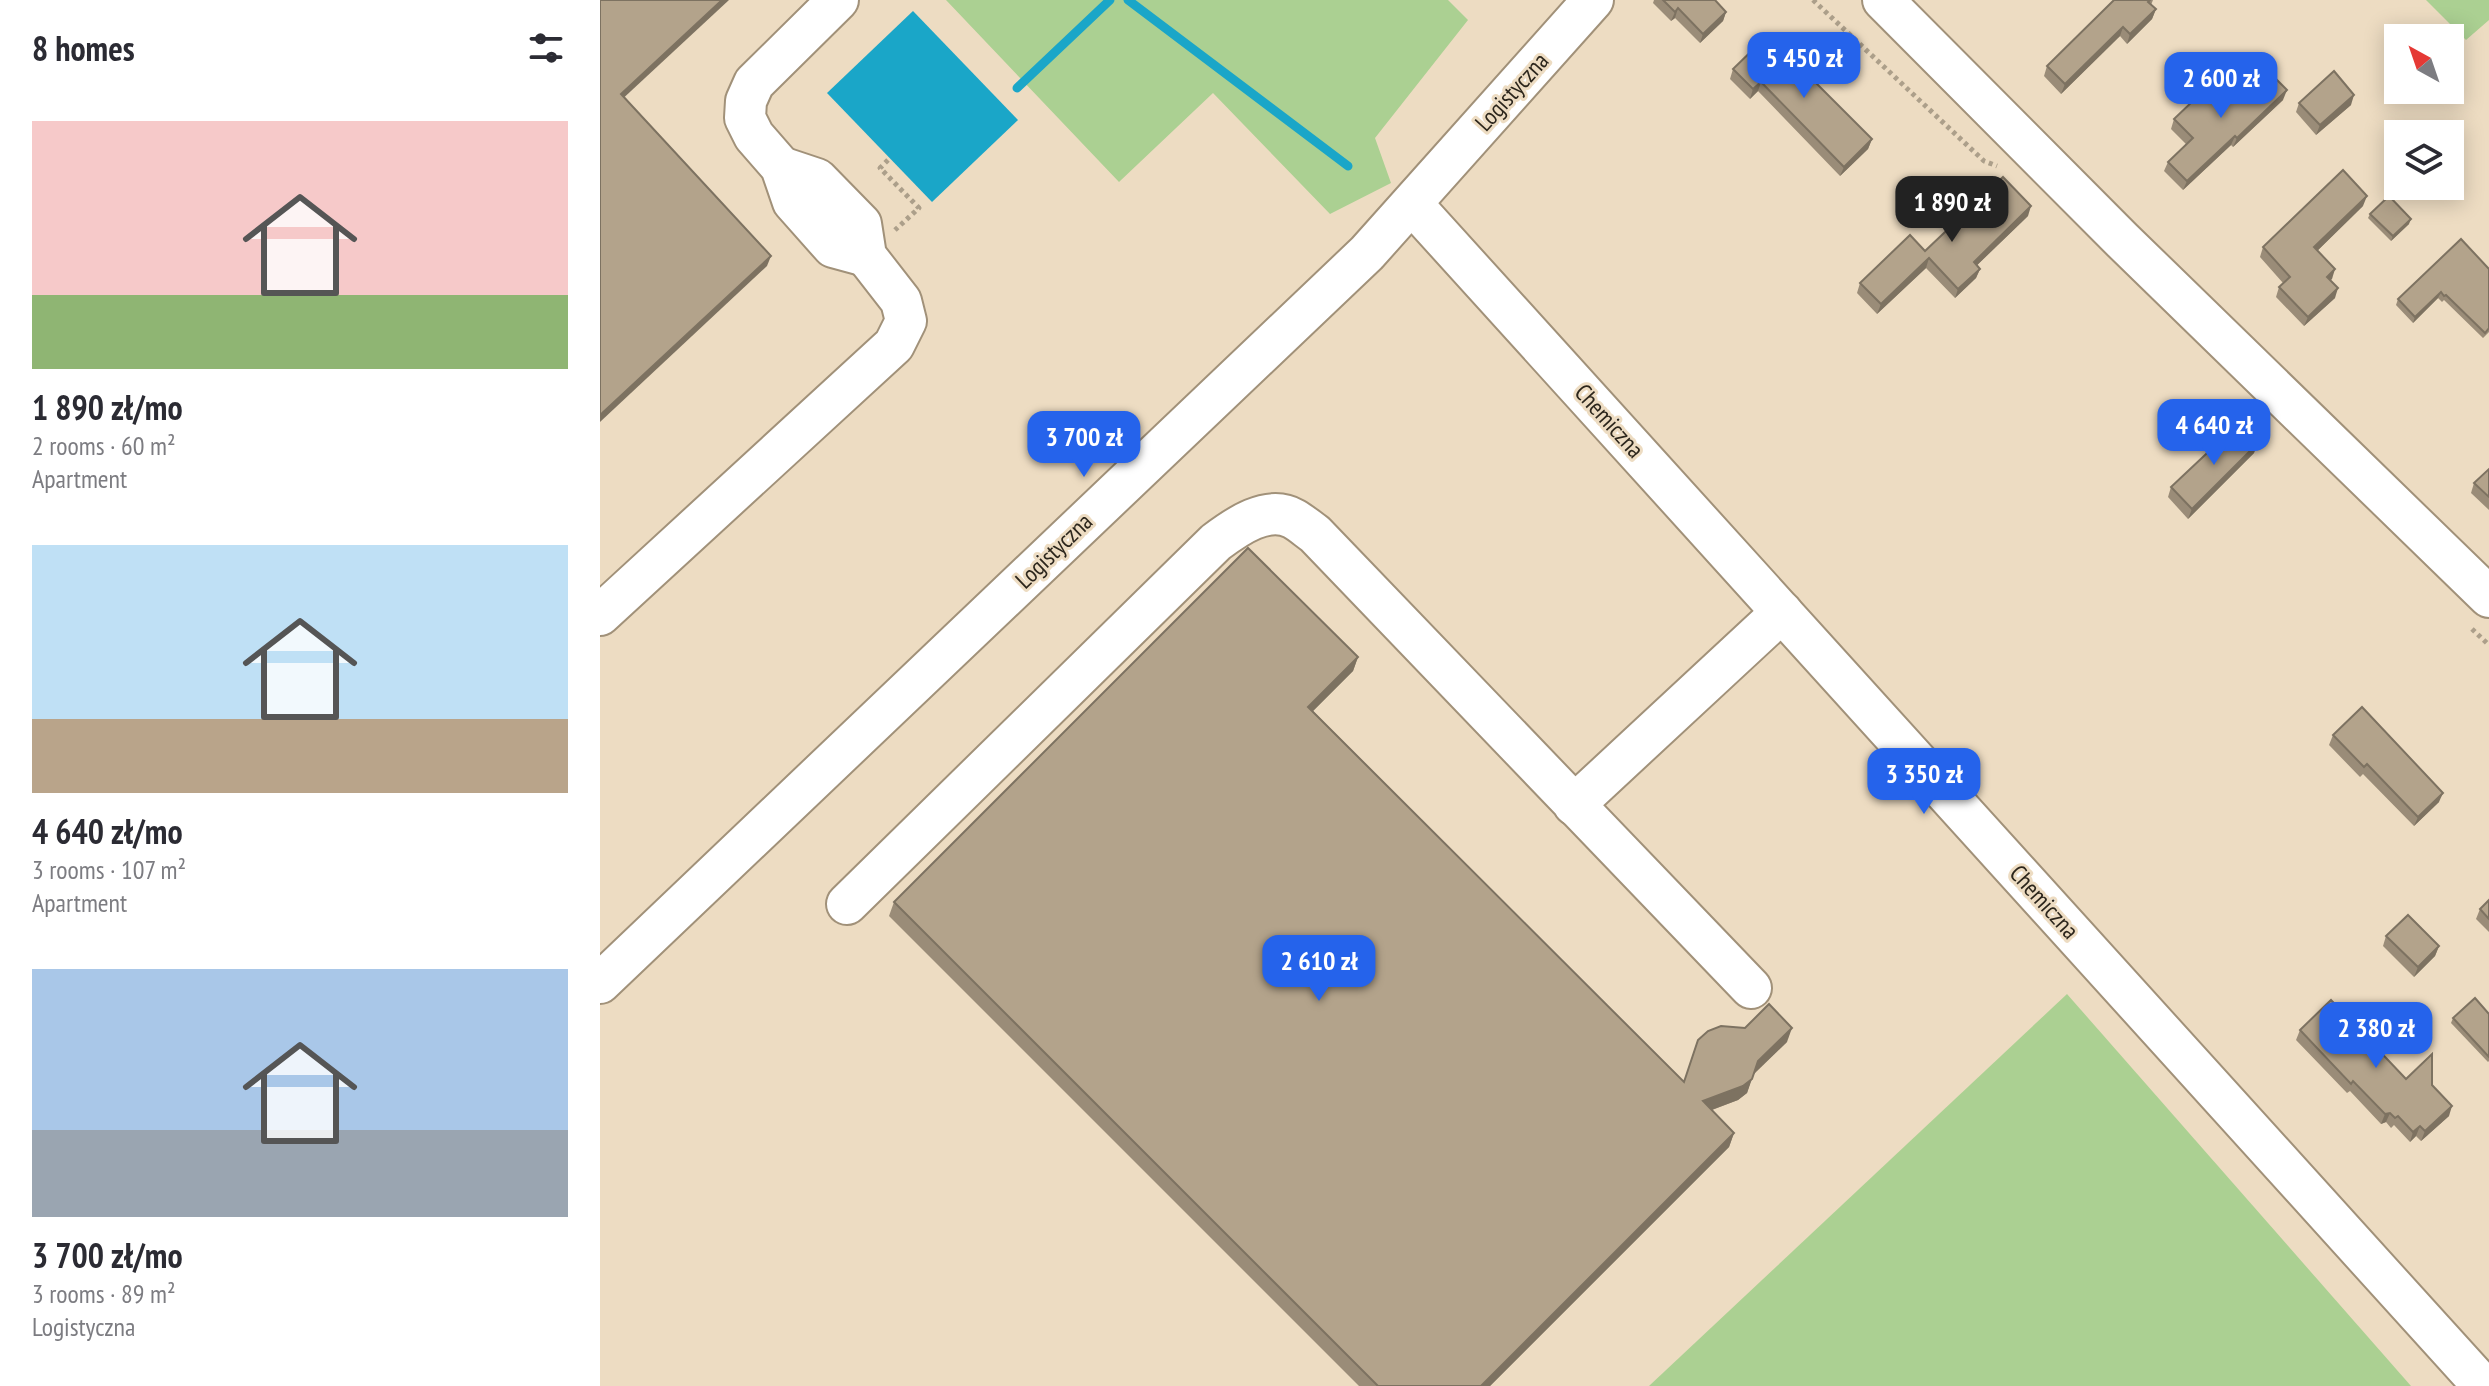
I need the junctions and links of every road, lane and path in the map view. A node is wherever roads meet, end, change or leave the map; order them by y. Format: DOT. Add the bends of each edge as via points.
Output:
graph roads {
  1 [pos="838,0"];
  2 [pos="1593,0"];
  3 [pos="1883,0"];
  4 [pos="888,160"];
  5 [pos="1412,204"];
  6 [pos="876,247"];
  7 [pos="2489,597"];
  8 [pos="1782,612"];
  9 [pos="600,615"];
  10 [pos="1574,805"];
  11 [pos="847,904"];
  12 [pos="600,983"];
  13 [pos="1751,988"];
  14 [pos="2483,1386"];
  1 -- 6 [label="street" via="754,83 745,118 781,167 793,202 833,247"];
  2 -- 5 [label="street, Logistyczna"];
  3 -- 7 [label="street"];
  4 -- 6 [label="path" via="880,168 919,208"];
  5 -- 8 [label="street, Chemiczna"];
  5 -- 12 [label="street, Logistyczna" via="1347,273"];
  6 -- 9 [label="street" via="906,321 894,345"];
  8 -- 10 [label="street"];
  8 -- 14 [label="street, Chemiczna"];
  10 -- 11 [label="street" via="1315,534 1291,516 1266,514 1216,542"];
  10 -- 13 [label="street"];
}
